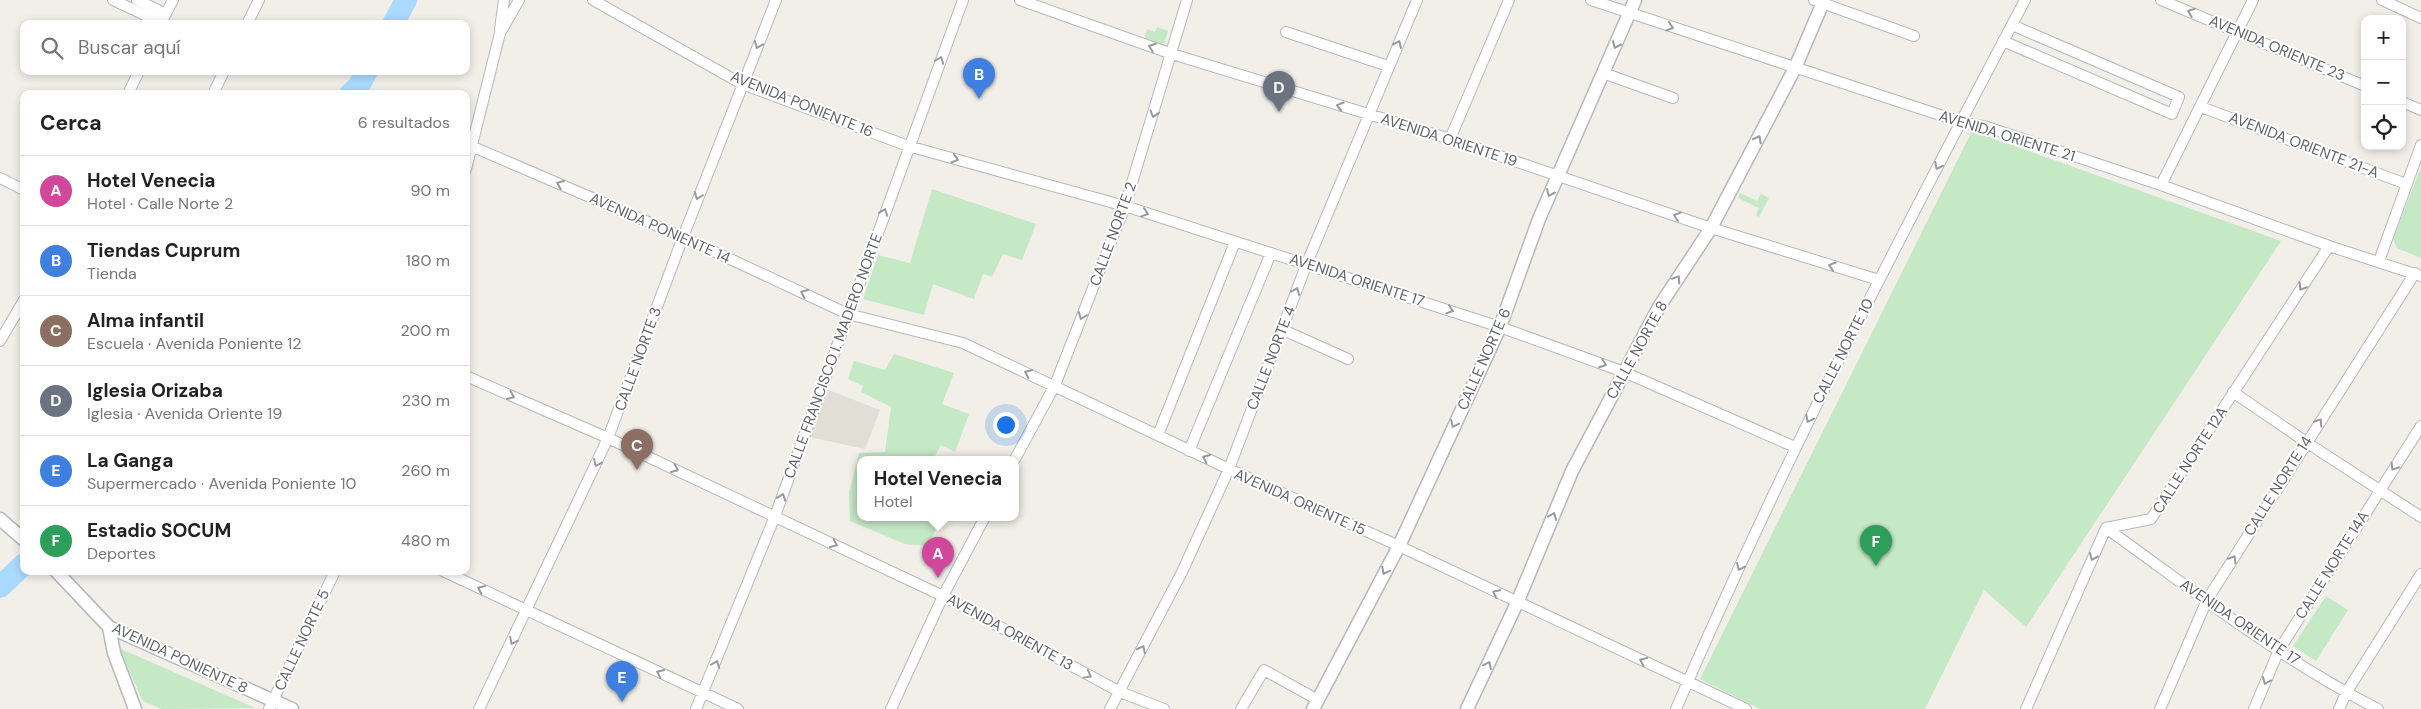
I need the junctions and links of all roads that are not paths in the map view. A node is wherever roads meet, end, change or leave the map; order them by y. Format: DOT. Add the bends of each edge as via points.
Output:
graph roads {
  1 [pos="114,0"];
  2 [pos="137,0"];
  3 [pos="173,0"];
  4 [pos="259,0"];
  5 [pos="504,0"];
  6 [pos="519,0"];
  7 [pos="593,0"];
  8 [pos="776,0"];
  9 [pos="963,0"];
  10 [pos="1020,0"];
  11 [pos="1188,0"];
  12 [pos="1418,0"];
  13 [pos="1509,0"];
  14 [pos="1591,0"];
  15 [pos="1635,0"];
  16 [pos="2025,0"];
  17 [pos="2161,0"];
  18 [pos="2253,0"];
  19 [pos="2382,0"];
  20 [pos="1820,1"];
  21 [pos="1630,13"];
  22 [pos="2421,18"];
  23 [pos="163,20"];
  24 [pos="249,20"];
  25 [pos="2012,24"];
  26 [pos="2239,31"];
  27 [pos="1286,32"];
  28 [pos="500,33"];
  29 [pos="1914,36"];
  30 [pos="2003,41"];
  31 [pos="1172,54"];
  32 [pos="2106,65"];
  33 [pos="1388,66"];
  34 [pos="1795,68"];
  35 [pos="1603,73"];
  36 [pos="137,75"];
  37 [pos="222,75"];
  38 [pos="2099,82"];
  39 [pos="742,84"];
  40 [pos="2361,84"];
  41 [pos="130,90"];
  42 [pos="215,90"];
  43 [pos="1673,98"];
  44 [pos="2406,104"];
  45 [pos="2202,107"];
  46 [pos="2421,110"];
  47 [pos="1371,115"];
  48 [pos="1960,122"];
  49 [pos="1450,139"];
  50 [pos="471,146"];
  51 [pos="908,146"];
  52 [pos="2421,146"];
  53 [pos="470,151"];
  54 [pos="1558,176"];
  55 [pos="0,178"];
  56 [pos="2406,184"];
  57 [pos="2161,185"];
  58 [pos="20,188"];
  59 [pos="1125,206"];
  60 [pos="1711,228"];
  61 [pos="683,237"];
  62 [pos="1235,242"];
  63 [pos="2329,246"];
  64 [pos="1271,252"];
  65 [pos="2379,261"];
  66 [pos="1307,263"];
  67 [pos="2418,274"];
  68 [pos="1879,280"];
  69 [pos="20,305"];
  70 [pos="848,314"];
  71 [pos="1500,327"];
  72 [pos="3,328"];
  73 [pos="1281,329"];
  74 [pos="0,340"];
  75 [pos="1348,359"];
  76 [pos="1624,372"];
  77 [pos="470,378"];
  78 [pos="1054,385"];
  79 [pos="2233,392"];
  80 [pos="2421,426"];
  81 [pos="1158,435"];
  82 [pos="608,438"];
  83 [pos="2306,442"];
  84 [pos="1795,446"];
  85 [pos="1189,451"];
  86 [pos="1017,456"];
  87 [pos="1229,469"];
  88 [pos="2380,490"];
  89 [pos="774,516"];
  90 [pos="2421,517"];
  91 [pos="0,519"];
  92 [pos="983,521"];
  93 [pos="2106,528"];
  94 [pos="20,536"];
  95 [pos="1399,546"];
  96 [pos="2421,574"];
  97 [pos="60,575"];
  98 [pos="332,575"];
  99 [pos="452,575"];
  100 [pos="943,596"];
  101 [pos="2207,600"];
  102 [pos="1517,603"];
  103 [pos="528,610"];
  104 [pos="109,626"];
  105 [pos="2279,650"];
  106 [pos="1688,682"];
  107 [pos="1120,692"];
  108 [pos="2346,692"];
  109 [pos="704,694"];
  110 [pos="1315,704"];
  111 [pos="271,705"];
  112 [pos="135,709"];
  113 [pos="292,709"];
  114 [pos="480,709"];
  115 [pos="696,709"];
  116 [pos="738,709"];
  117 [pos="891,709"];
  118 [pos="1110,709"];
  119 [pos="1164,709"];
  120 [pos="1241,709"];
  121 [pos="1467,709"];
  122 [pos="1676,709"];
  123 [pos="1746,709"];
  124 [pos="2026,709"];
  125 [pos="2160,709"];
  126 [pos="2254,709"];
  127 [pos="2339,709"];
  128 [pos="2378,709"];
  1 -- 23 [label="street"];
  2 -- 23 [label="street"];
  3 -- 23 [label="street"];
  4 -- 24 [label="street"];
  5 -- 28 [label="street"];
  6 -- 28 [label="street"];
  7 -- 39 [label="street, AVENIDA PONIENTE 16"];
  8 -- 39 [label="street, CALLE NORTE 3, one-way"];
  51 -- 9 [label="street, CALLE FRANCISCO I. MADERO NORTE, one-way"];
  31 -- 10 [label="street, AVENIDA ORIENTE 19, one-way"];
  11 -- 31 [label="street, CALLE NORTE 2"];
  33 -- 12 [label="street, CALLE NORTE 4, one-way"];
  13 -- 49 [label="street"];
  14 -- 21 [label="street, AVENIDA ORIENTE 21"];
  15 -- 21 [label="street, CALLE NORTE 6"];
  16 -- 25 [label="street, CALLE NORTE 10"];
  26 -- 17 [label="street, AVENIDA ORIENTE 23, one-way"];
  18 -- 26 [label="street"];
  19 -- 22 [label="street"];
  20 -- 29 [label="street"];
  20 -- 34 [label="street, CALLE NORTE 8"];
  21 -- 34 [label="street, AVENIDA ORIENTE 21, one-way"];
  21 -- 35 [label="street, CALLE NORTE 6, one-way"];
  25 -- 30 [label="street, CALLE NORTE 10"];
  25 -- 32 [label="street"];
  26 -- 40 [label="street, AVENIDA ORIENTE 23"];
  26 -- 45 [label="street"];
  27 -- 33 [label="street"];
  28 -- 50 [label="street"];
  30 -- 38 [label="street"];
  30 -- 48 [label="street, CALLE NORTE 10"];
  47 -- 31 [label="street, AVENIDA ORIENTE 19, one-way"];
  31 -- 59 [label="street, CALLE NORTE 2, one-way"];
  32 -- 38 [label="street"];
  32 -- 38 [label="street" via="2179,97 2172,114"];
  33 -- 47 [label="street, CALLE NORTE 4"];
  34 -- 48 [label="street, AVENIDA ORIENTE 21"];
  60 -- 34 [label="street, CALLE NORTE 8, one-way"];
  35 -- 43 [label="street"];
  35 -- 54 [label="street, CALLE NORTE 6"];
  36 -- 41 [label="street"];
  37 -- 42 [label="street"];
  39 -- 51 [label="street, AVENIDA PONIENTE 16"];
  39 -- 61 [label="street, CALLE NORTE 3, one-way"];
  44 -- 46 [label="street"];
  45 -- 56 [label="street, AVENIDA ORIENTE 21-A"];
  45 -- 57 [label="street"];
  47 -- 49 [label="street, AVENIDA ORIENTE 19"];
  47 -- 66 [label="street, CALLE NORTE 4"];
  48 -- 57 [label="street, AVENIDA ORIENTE 21" via="1987,127"];
  48 -- 68 [label="street, CALLE NORTE 10, one-way"];
  49 -- 54 [label="street, AVENIDA ORIENTE 19"];
  50 -- 53 [label="street"];
  61 -- 50 [label="street, AVENIDA PONIENTE 14, one-way"];
  51 -- 59 [label="street, AVENIDA ORIENTE 17, one-way"];
  70 -- 51 [label="street, CALLE FRANCISCO I. MADERO NORTE, one-way"];
  52 -- 56 [label="street"];
  60 -- 54 [label="street, AVENIDA ORIENTE 19, one-way"];
  54 -- 71 [label="street, CALLE NORTE 6, one-way" via="1538,219"];
  55 -- 58 [label="street"];
  56 -- 65 [label="street"];
  57 -- 63 [label="street, AVENIDA ORIENTE 21"];
  59 -- 62 [label="street, AVENIDA ORIENTE 17, one-way"];
  59 -- 78 [label="street, CALLE NORTE 2, one-way"];
  68 -- 60 [label="street, AVENIDA ORIENTE 19, one-way"];
  76 -- 60 [label="street, CALLE NORTE 8, one-way" via="1659,307"];
  70 -- 61 [label="street, AVENIDA PONIENTE 14, one-way"];
  61 -- 82 [label="street, CALLE NORTE 3"];
  62 -- 64 [label="street, AVENIDA ORIENTE 17"];
  62 -- 81 [label="street"];
  63 -- 65 [label="street, AVENIDA ORIENTE 21"];
  63 -- 79 [label="street, CALLE NORTE 12A, one-way"];
  64 -- 66 [label="street, AVENIDA ORIENTE 17"];
  64 -- 85 [label="street"];
  65 -- 67 [label="street, AVENIDA ORIENTE 21"];
  66 -- 71 [label="street, AVENIDA ORIENTE 17, one-way"];
  73 -- 66 [label="street, CALLE NORTE 4, one-way"];
  83 -- 67 [label="street, CALLE NORTE 14, one-way"];
  68 -- 84 [label="street, CALLE NORTE 10, one-way"];
  69 -- 72 [label="street"];
  78 -- 70 [label="street, AVENIDA ORIENTE 15, one-way" via="963,343"];
  89 -- 70 [label="street, CALLE FRANCISCO I. MADERO NORTE, one-way"];
  71 -- 76 [label="street, AVENIDA ORIENTE 17, one-way"];
  71 -- 95 [label="street, CALLE NORTE 6, one-way"];
  72 -- 74 [label="street"];
  73 -- 75 [label="street"];
  73 -- 87 [label="street, CALLE NORTE 4"];
  76 -- 84 [label="street, AVENIDA ORIENTE 17"];
  102 -- 76 [label="street, CALLE NORTE 8, one-way" via="1572,470"];
  77 -- 82 [label="street, AVENIDA ORIENTE 13, one-way"];
  78 -- 81 [label="street, AVENIDA ORIENTE 15"];
  78 -- 86 [label="street, CALLE NORTE 2"];
  79 -- 83 [label="street"];
  79 -- 93 [label="street, CALLE NORTE 12A" via="2151,519"];
  80 -- 88 [label="street, CALLE NORTE 14A, one-way"];
  81 -- 85 [label="street, AVENIDA ORIENTE 15"];
  82 -- 89 [label="street, AVENIDA ORIENTE 13, one-way"];
  82 -- 103 [label="street, CALLE NORTE 3, one-way"];
  83 -- 88 [label="street"];
  101 -- 83 [label="street, CALLE NORTE 14, one-way"];
  84 -- 106 [label="street, CALLE NORTE 10, one-way"];
  87 -- 85 [label="street, AVENIDA ORIENTE 15, one-way"];
  87 -- 95 [label="street, AVENIDA ORIENTE 15"];
  107 -- 87 [label="street, CALLE NORTE 4, one-way" via="1182,572"];
  88 -- 90 [label="street"];
  88 -- 105 [label="street, CALLE NORTE 14A"];
  89 -- 100 [label="street, AVENIDA ORIENTE 13, one-way"];
  109 -- 89 [label="street, CALLE FRANCISCO I. MADERO NORTE, one-way"];
  91 -- 94 [label="street"];
  92 -- 100 [label="street"];
  93 -- 101 [label="street, AVENIDA ORIENTE 17"];
  93 -- 124 [label="street, one-way"];
  102 -- 95 [label="street, AVENIDA ORIENTE 15, one-way"];
  95 -- 110 [label="street, CALLE NORTE 6, one-way"];
  96 -- 108 [label="street"];
  97 -- 104 [label="street, AVENIDA PONIENTE 8"];
  98 -- 111 [label="street, CALLE NORTE 5"];
  103 -- 99 [label="street, one-way"];
  100 -- 107 [label="street, AVENIDA ORIENTE 13, one-way"];
  100 -- 117 [label="street"];
  101 -- 105 [label="street, AVENIDA ORIENTE 17"];
  101 -- 125 [label="street, CALLE NORTE 14"];
  106 -- 102 [label="street, AVENIDA ORIENTE 15, one-way"];
  121 -- 102 [label="street, CALLE NORTE 8, one-way"];
  109 -- 103 [label="street, one-way"];
  103 -- 114 [label="street, CALLE NORTE 3, one-way"];
  104 -- 111 [label="street, AVENIDA PONIENTE 8"];
  104 -- 112 [label="street" via="114,653"];
  105 -- 108 [label="street, AVENIDA ORIENTE 17"];
  105 -- 126 [label="street, CALLE NORTE 14A, one-way"];
  106 -- 122 [label="street, CALLE NORTE 10"];
  106 -- 123 [label="street, AVENIDA ORIENTE 15"];
  107 -- 118 [label="street, CALLE NORTE 4"];
  107 -- 119 [label="street, AVENIDA ORIENTE 13"];
  108 -- 127 [label="street"];
  108 -- 128 [label="street, AVENIDA ORIENTE 17"];
  109 -- 115 [label="street, CALLE FRANCISCO I. MADERO NORTE"];
  109 -- 116 [label="street"];
  110 -- 120 [label="street" via="1264,670"];
  111 -- 113 [label="street, AVENIDA PONIENTE 8"];
}
